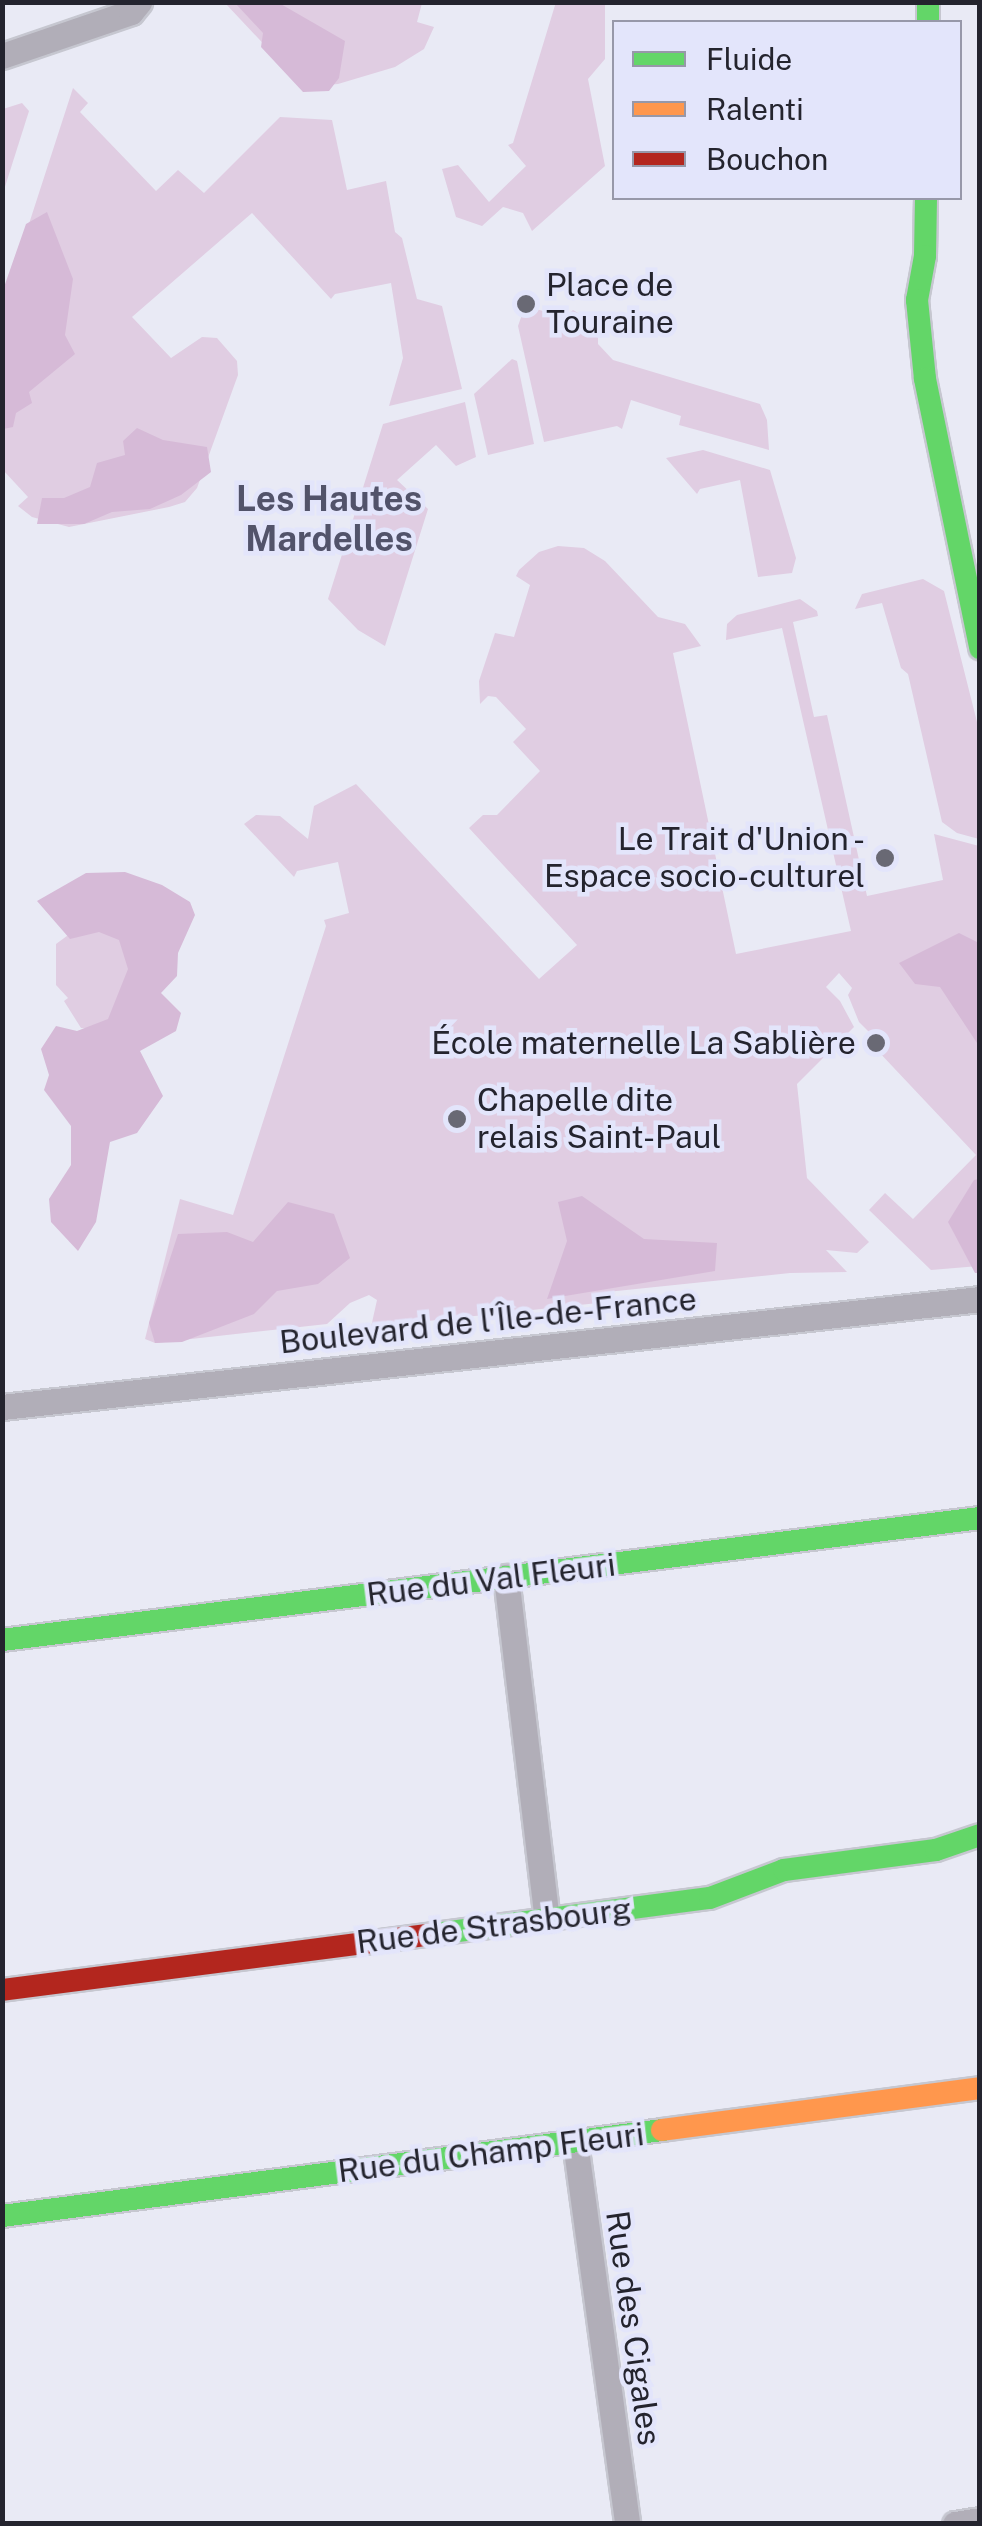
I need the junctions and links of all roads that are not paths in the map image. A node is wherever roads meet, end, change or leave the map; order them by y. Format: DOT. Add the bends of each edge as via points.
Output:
graph roads {
  1 [pos="140,2"];
  2 [pos="2,56"];
  3 [pos="926,200"];
  4 [pos="926,256"];
  5 [pos="980,553"];
  6 [pos="980,648"];
  7 [pos="980,1300"];
  8 [pos="2,1407"];
  9 [pos="980,1518"];
  10 [pos="506,1577"];
  11 [pos="2,1640"];
  12 [pos="980,1835"];
  13 [pos="547,1919"];
  14 [pos="2,1990"];
  15 [pos="980,2088"];
  16 [pos="575,2142"];
  17 [pos="2,2216"];
  18 [pos="980,2520"];
  19 [pos="627,2524"];
  20 [pos="955,2524"];
  1 -- 2 [label="street" via="115,18"];
  3 -- 4 [label="street"];
  4 -- 5 [label="street"];
  4 -- 6 [label="street" via="917,300 925,379"];
  7 -- 8 [label="street, Boulevard de l'Île-de-France"];
  9 -- 10 [label="street, Rue du Val Fleuri"];
  10 -- 11 [label="street, Rue du Val Fleuri"];
  10 -- 13 [label="street"];
  12 -- 13 [label="street, Rue de Strasbourg" via="936,1850 784,1870 710,1898"];
  13 -- 14 [label="street, Rue de Strasbourg"];
  15 -- 16 [label="street, Rue du Champ Fleuri"];
  16 -- 17 [label="street, Rue du Champ Fleuri"];
  16 -- 19 [label="street, Rue des Cigales"];
  18 -- 20 [label="street"];
}
